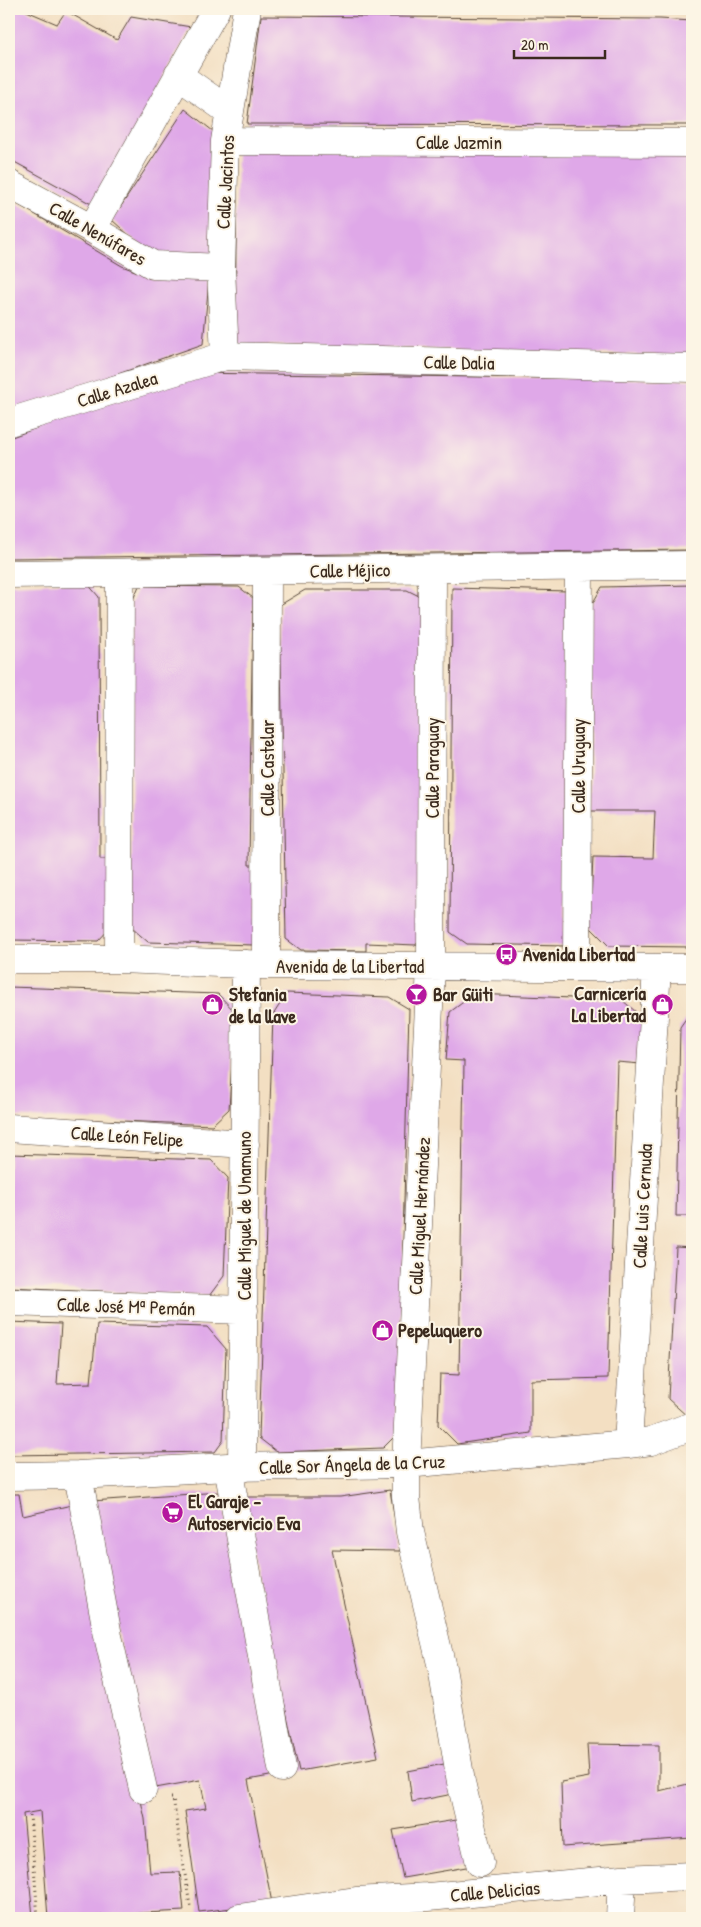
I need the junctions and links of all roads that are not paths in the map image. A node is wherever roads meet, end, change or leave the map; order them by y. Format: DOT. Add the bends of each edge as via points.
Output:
graph roads {
  1 [pos="216,9"];
  2 [pos="247,9"];
  3 [pos="178,75"];
  4 [pos="230,112"];
  5 [pos="225,141"];
  6 [pos="692,143"];
  7 [pos="9,184"];
  8 [pos="92,229"];
  9 [pos="221,268"];
  10 [pos="225,356"];
  11 [pos="692,368"];
  12 [pos="9,422"];
  13 [pos="692,566"];
  14 [pos="579,567"];
  15 [pos="432,569"];
  16 [pos="267,571"];
  17 [pos="120,573"];
  18 [pos="9,574"];
  19 [pos="9,960"];
  20 [pos="119,960"];
  21 [pos="256,965"];
  22 [pos="578,966"];
  23 [pos="432,967"];
  24 [pos="657,968"];
  25 [pos="692,968"];
  26 [pos="9,1128"];
  27 [pos="245,1144"];
  28 [pos="9,1302"];
  29 [pos="244,1310"];
  30 [pos="692,1426"];
  31 [pos="628,1444"];
  32 [pos="406,1464"];
  33 [pos="235,1467"];
  34 [pos="78,1475"];
  35 [pos="9,1476"];
  36 [pos="282,1768"];
  37 [pos="143,1789"];
  38 [pos="480,1863"];
  39 [pos="692,1876"];
  40 [pos="622,1879"];
  41 [pos="356,1910"];
  42 [pos="239,1918"];
  43 [pos="620,1918"];
  1 -- 3 [label="street"];
  2 -- 4 [label="street, Calle Jacintos"];
  3 -- 4 [label="street"];
  3 -- 8 [label="street"];
  4 -- 5 [label="street, Calle Jacintos"];
  5 -- 6 [label="street, Calle Jazmin"];
  5 -- 9 [label="street, Calle Jacintos"];
  7 -- 8 [label="street, Calle Nenúfares"];
  8 -- 9 [label="street, Calle Nenúfares" via="153,265"];
  9 -- 10 [label="street, Calle Jacintos"];
  10 -- 11 [label="street, Calle Dalia"];
  10 -- 12 [label="street, Calle Azalea"];
  13 -- 14 [label="street, Calle Méjico"];
  14 -- 15 [label="street, Calle Méjico"];
  14 -- 22 [label="street, Calle Uruguay"];
  15 -- 16 [label="street, Calle Méjico"];
  15 -- 23 [label="street, Calle Paraguay"];
  16 -- 17 [label="street, Calle Méjico"];
  16 -- 21 [label="street, Calle Castelar"];
  17 -- 18 [label="street, Calle Méjico"];
  17 -- 20 [label="street"];
  19 -- 20 [label="street, Avenida de la Libertad"];
  20 -- 21 [label="street, Avenida de la Libertad"];
  21 -- 23 [label="street, Avenida de la Libertad"];
  21 -- 27 [label="street, Calle Miguel de Unamuno"];
  22 -- 23 [label="street, Avenida de la Libertad"];
  22 -- 24 [label="street, Avenida de la Libertad"];
  23 -- 32 [label="street, Calle Miguel Hernández"];
  24 -- 25 [label="street, Avenida de la Libertad"];
  24 -- 31 [label="street, Calle Luis Cernuda"];
  26 -- 27 [label="street, Calle León Felipe"];
  27 -- 29 [label="street, Calle Miguel de Unamuno"];
  28 -- 29 [label="street, Calle José Mª Pemán"];
  29 -- 33 [label="street, Calle Miguel de Unamuno"];
  30 -- 31 [label="street, Calle Sor Ángela de la Cruz" via="651,1441"];
  31 -- 32 [label="street, Calle Sor Ángela de la Cruz"];
  32 -- 33 [label="street, Calle Sor Ángela de la Cruz"];
  32 -- 38 [label="street, Calle Miguel Hernández" via="410,1532 442,1668 455,1749"];
  33 -- 34 [label="street, Calle Sor Ángela de la Cruz"];
  33 -- 36 [label="street, Calle Miguel de Unamuno"];
  34 -- 35 [label="street, Calle Sor Ángela de la Cruz"];
  34 -- 37 [label="street" via="108,1636"];
  39 -- 40 [label="street, Calle Delicias"];
  40 -- 41 [label="street, Calle Delicias" via="428,1897"];
  40 -- 43 [label="street"];
  41 -- 42 [label="street, Calle Delicias"];
}
